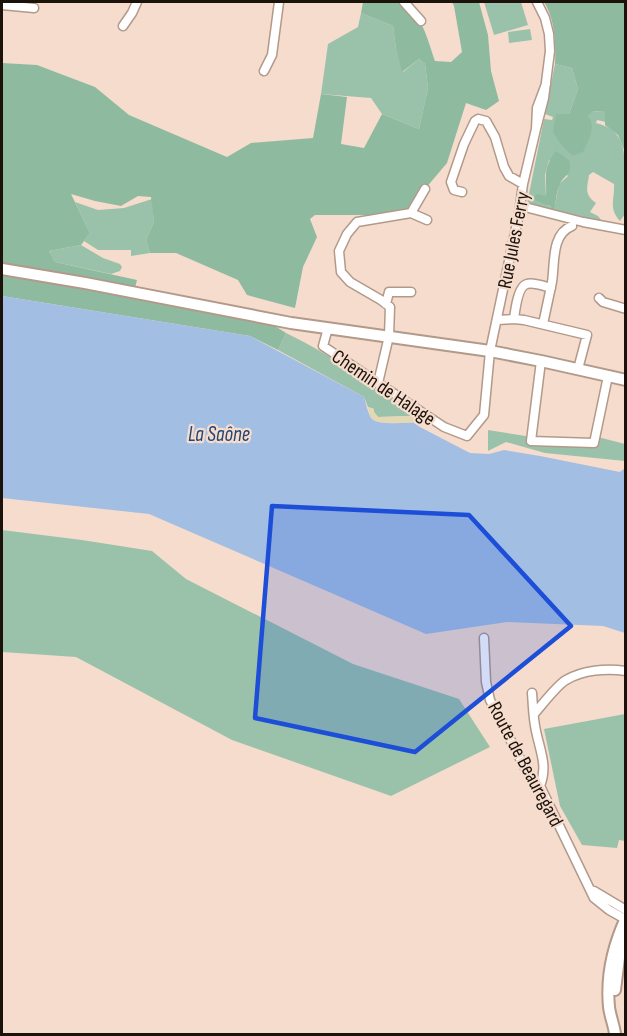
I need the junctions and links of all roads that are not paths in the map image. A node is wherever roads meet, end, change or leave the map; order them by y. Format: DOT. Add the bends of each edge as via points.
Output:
graph roads {
  1 [pos="137,2"];
  2 [pos="279,2"];
  3 [pos="404,2"];
  4 [pos="537,2"];
  5 [pos="2,6"];
  6 [pos="34,8"];
  7 [pos="421,21"];
  8 [pos="123,26"];
  9 [pos="264,70"];
  10 [pos="524,184"];
  11 [pos="425,189"];
  12 [pos="462,192"];
  13 [pos="521,206"];
  14 [pos="411,213"];
  15 [pos="427,220"];
  16 [pos="572,226"];
  17 [pos="626,230"];
  18 [pos="2,269"];
  19 [pos="551,288"];
  20 [pos="411,292"];
  21 [pos="600,298"];
  22 [pos="386,304"];
  23 [pos="626,309"];
  24 [pos="514,319"];
  25 [pos="498,320"];
  26 [pos="543,324"];
  27 [pos="328,328"];
  28 [pos="389,336"];
  29 [pos="490,351"];
  30 [pos="541,361"];
  31 [pos="578,369"];
  32 [pos="608,376"];
  33 [pos="625,379"];
  34 [pos="378,383"];
  35 [pos="444,427"];
  36 [pos="484,638"];
  37 [pos="626,671"];
  38 [pos="531,693"];
  39 [pos="534,714"];
  40 [pos="540,786"];
  41 [pos="587,885"];
  42 [pos="626,910"];
  43 [pos="625,919"];
  44 [pos="626,939"];
  45 [pos="615,1029"];
  1 -- 8 [label="street"];
  2 -- 9 [label="street" via="272,55"];
  3 -- 7 [label="street"];
  4 -- 10 [label="street, Rue Jules Ferry" via="549,34 549,69 537,108"];
  5 -- 6 [label="street"];
  10 -- 12 [label="street" via="509,176 495,137 486,121 478,119 464,144 451,182 454,189"];
  10 -- 13 [label="street, Rue Jules Ferry"];
  11 -- 14 [label="street"];
  13 -- 17 [label="street"];
  13 -- 25 [label="street, Rue Jules Ferry"];
  14 -- 15 [label="street"];
  14 -- 22 [label="street" via="357,222 339,252 341,272 350,282"];
  16 -- 19 [label="street" via="557,244"];
  18 -- 27 [label="main road"];
  19 -- 24 [label="street" via="523,285"];
  19 -- 26 [label="street"];
  20 -- 22 [label="street" via="389,292"];
  21 -- 23 [label="street"];
  22 -- 28 [label="street" via="390,307"];
  24 -- 25 [label="street"];
  24 -- 26 [label="street"];
  25 -- 29 [label="street, Rue Jules Ferry"];
  26 -- 31 [label="street" via="587,335"];
  27 -- 28 [label="main road"];
  27 -- 34 [label="street, Chemin de Halage" via="323,346"];
  28 -- 29 [label="main road"];
  28 -- 34 [label="street"];
  29 -- 30 [label="main road"];
  29 -- 35 [label="street, Rue Jules Ferry" via="483,415 467,436"];
  30 -- 31 [label="main road"];
  30 -- 32 [label="street" via="531,441 594,443"];
  31 -- 32 [label="main road"];
  32 -- 33 [label="main road"];
  34 -- 35 [label="street, Chemin de Halage"];
  36 -- 40 [label="street, Route de Beauregard" via="490,700 527,772"];
  37 -- 39 [label="street" via="588,672 565,680"];
  38 -- 39 [label="street"];
  39 -- 40 [label="street" via="544,764"];
  40 -- 41 [label="street, Route de Beauregard"];
  41 -- 42 [label="street, Route de Beauregard"];
  41 -- 43 [label="street, Route de Beauregard" via="594,898"];
  43 -- 45 [label="main road, Route de Beauregard" via="610,972 609,1010"];
  44 -- 45 [label="main road, Route de Beauregard" via="619,958 614,998"];
}
